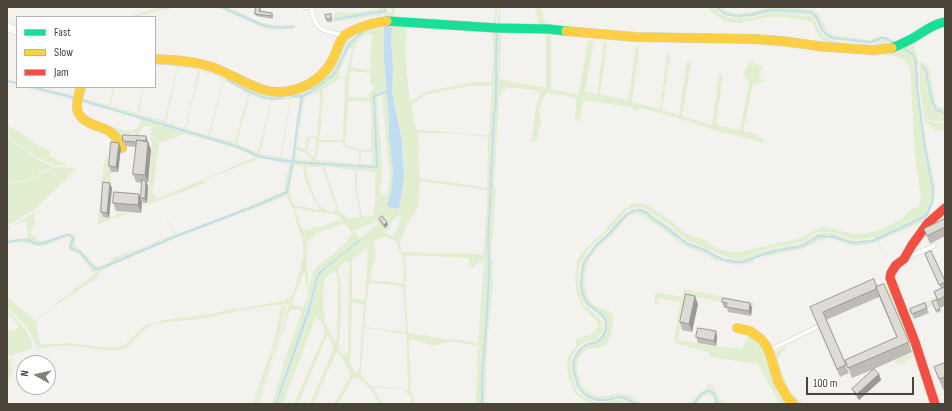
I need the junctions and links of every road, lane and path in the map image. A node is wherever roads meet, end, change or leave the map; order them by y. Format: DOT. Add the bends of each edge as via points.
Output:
graph roads {
  1 [pos="304,7"];
  2 [pos="945,22"];
  3 [pos="344,36"];
  4 [pos="156,58"];
  5 [pos="81,88"];
  6 [pos="122,148"];
  7 [pos="945,208"];
  8 [pos="934,246"];
  9 [pos="904,259"];
  10 [pos="817,327"];
  11 [pos="737,328"];
  12 [pos="769,351"];
  13 [pos="793,404"];
  14 [pos="935,404"];
  1 -- 3 [label="lane" via="311,7 318,28"];
  2 -- 3 [label="street" via="926,29 890,49 873,50 755,39 636,37 548,29 391,21 364,25"];
  3 -- 4 [label="street" via="322,75 308,86 283,92 268,92 209,67"];
  5 -- 6 [label="street" via="77,103 80,117 109,131 117,138"];
  7 -- 9 [label="street" via="928,223"];
  8 -- 9 [label="lane"];
  9 -- 14 [label="street" via="896,266 890,278 915,342"];
  10 -- 12 [label="lane"];
  11 -- 12 [label="street" via="750,331 761,339"];
  12 -- 13 [label="street" via="778,382"];
}
